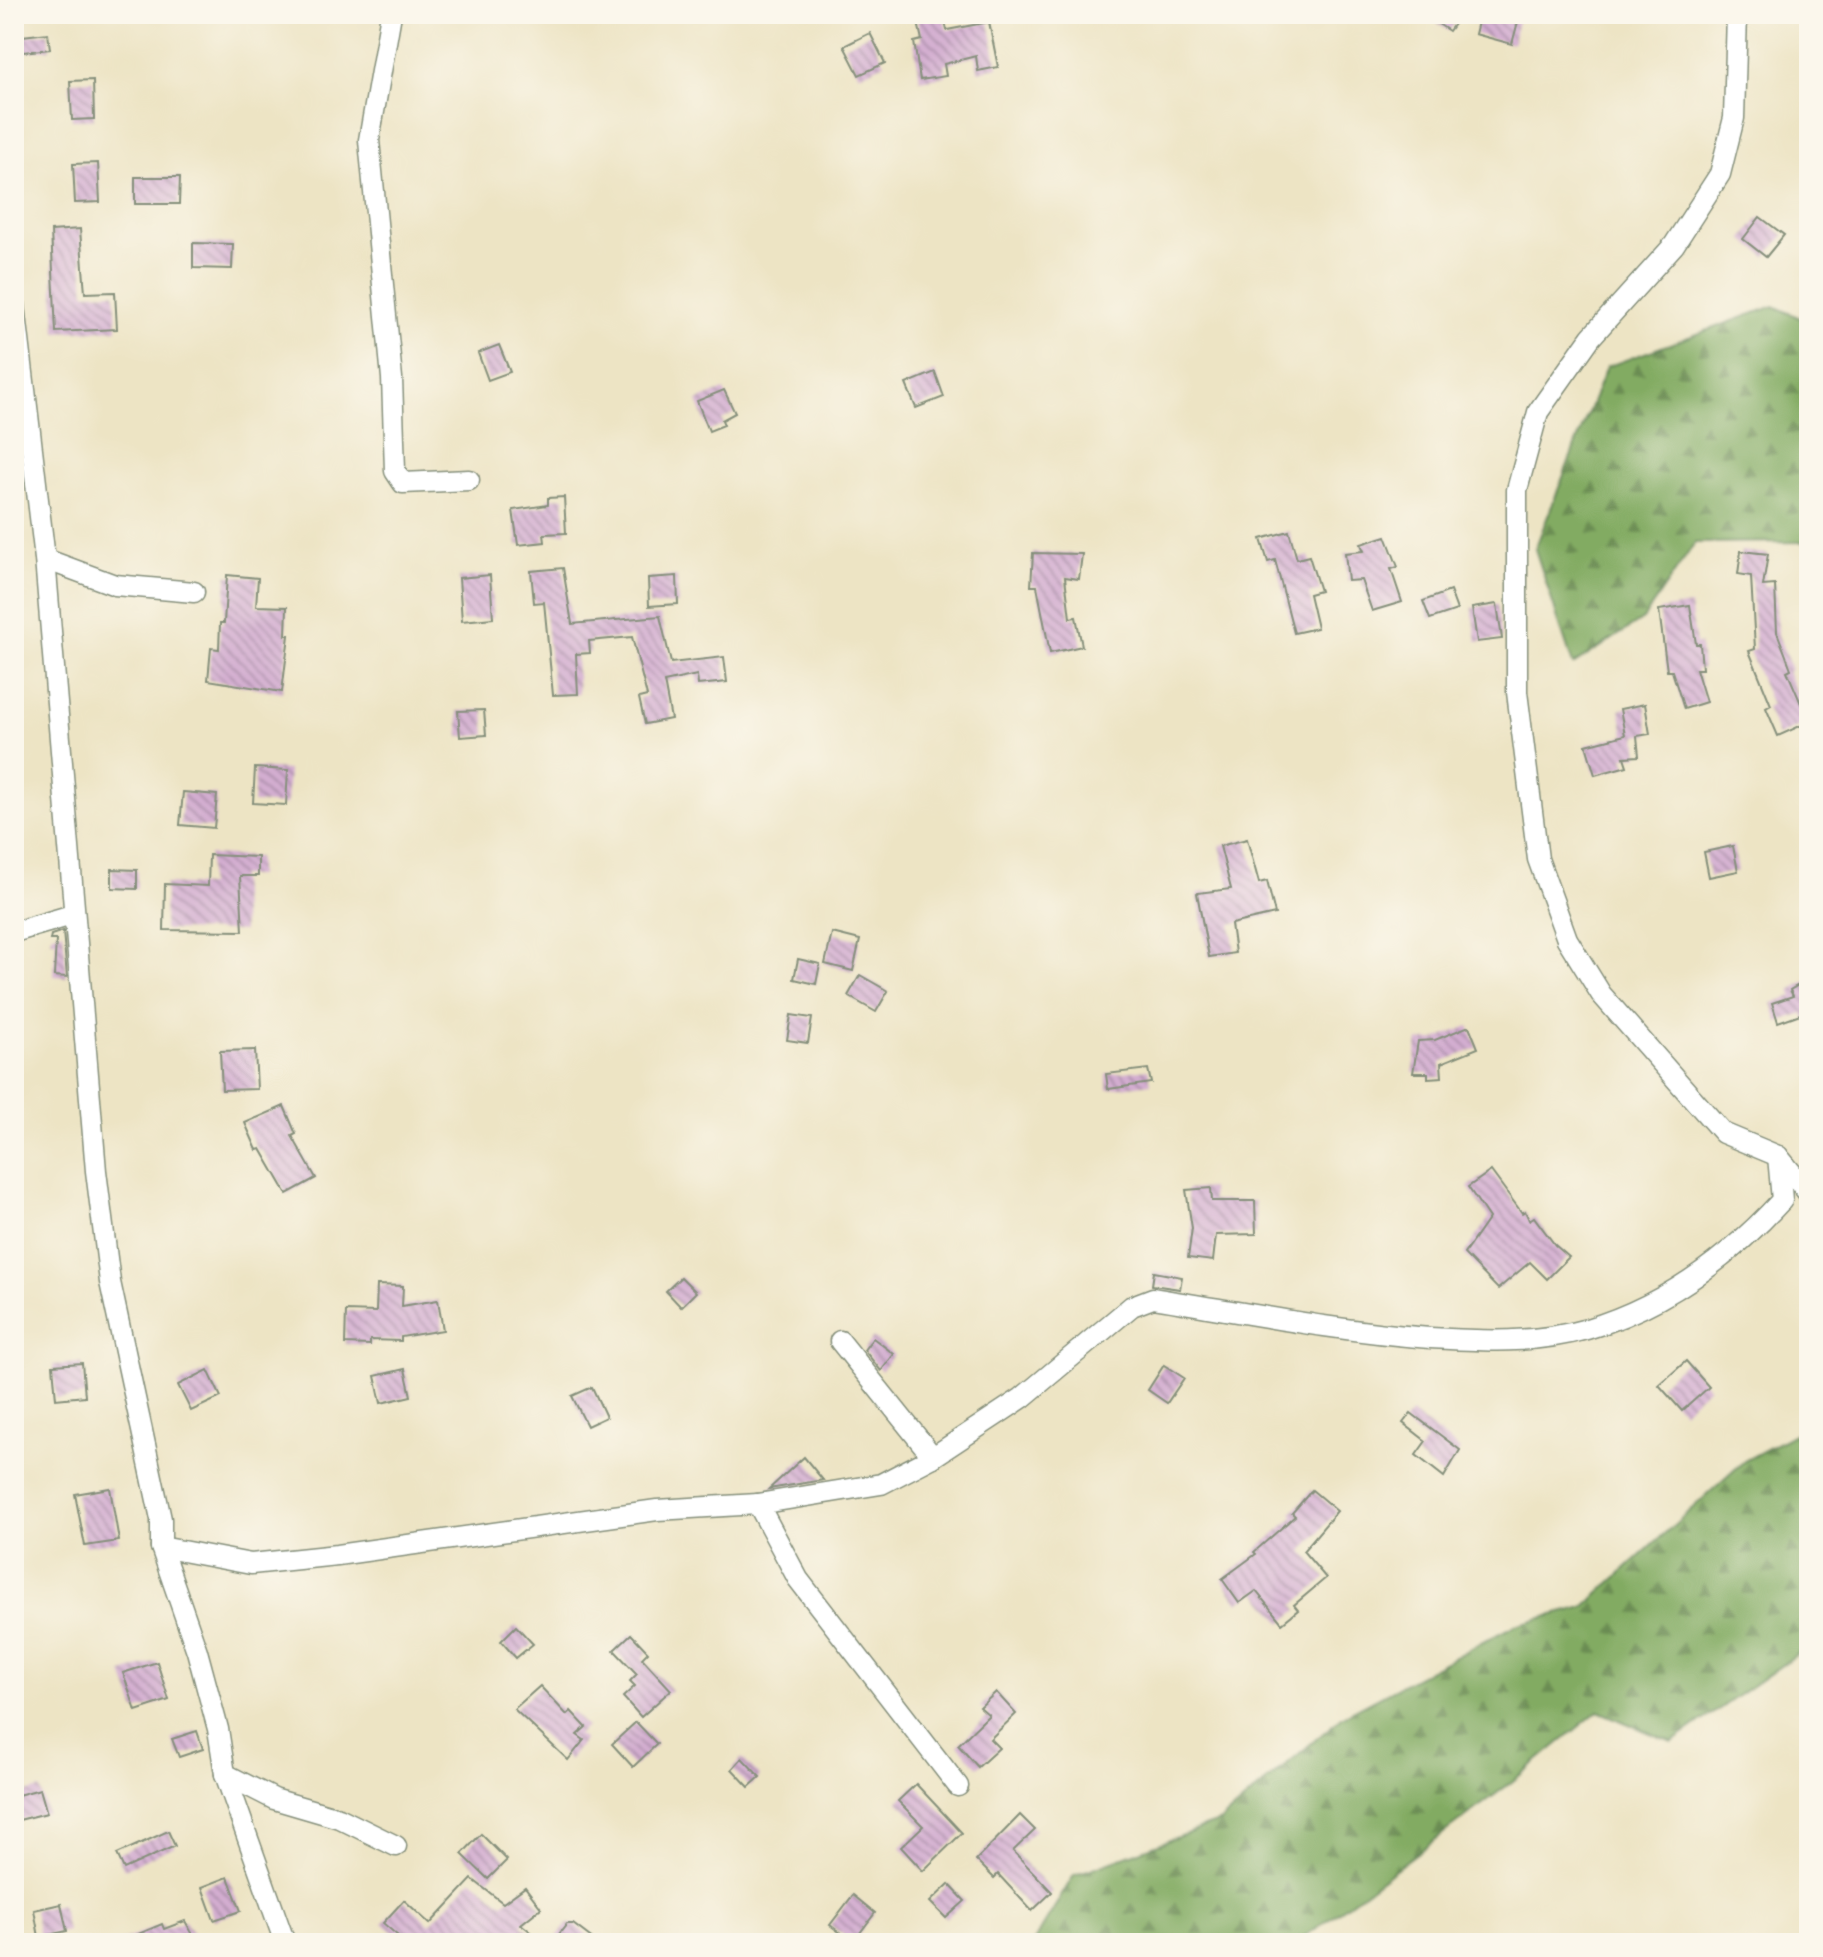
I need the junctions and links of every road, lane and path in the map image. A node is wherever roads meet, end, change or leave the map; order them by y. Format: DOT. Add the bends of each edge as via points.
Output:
graph roads {
  1 [pos="391,14"];
  2 [pos="1737,14"];
  3 [pos="14,297"];
  4 [pos="469,480"];
  5 [pos="45,559"];
  6 [pos="194,592"];
  7 [pos="72,915"];
  8 [pos="14,932"];
  9 [pos="1778,1156"];
  10 [pos="1809,1194"];
  11 [pos="840,1341"];
  12 [pos="933,1457"];
  13 [pos="758,1504"];
  14 [pos="161,1547"];
  15 [pos="225,1774"];
  16 [pos="958,1786"];
  17 [pos="396,1846"];
  18 [pos="285,1943"];
  1 -- 4 [label="street" via="369,140 392,378 395,471 403,483"];
  2 -- 9 [label="street" via="1734,118 1720,174 1674,245 1591,337 1553,389 1538,412 1521,463 1514,562 1517,692 1538,859 1567,939 1601,994 1723,1133"];
  3 -- 5 [label="street"];
  5 -- 6 [label="street" via="115,585"];
  5 -- 7 [label="street"];
  7 -- 8 [label="street"];
  7 -- 14 [label="street" via="110,1282 161,1519"];
  9 -- 10 [label="street"];
  9 -- 12 [label="street" via="1782,1200 1751,1234 1688,1282 1614,1319 1537,1338 1488,1342 1375,1334 1142,1300 1022,1398"];
  11 -- 12 [label="street"];
  12 -- 13 [label="street" via="881,1484"];
  13 -- 14 [label="street" via="657,1510 251,1564"];
  13 -- 16 [label="street" via="798,1579"];
  14 -- 15 [label="street" via="197,1651"];
  15 -- 17 [label="street" via="274,1799 339,1818"];
  15 -- 18 [label="street"];
}
